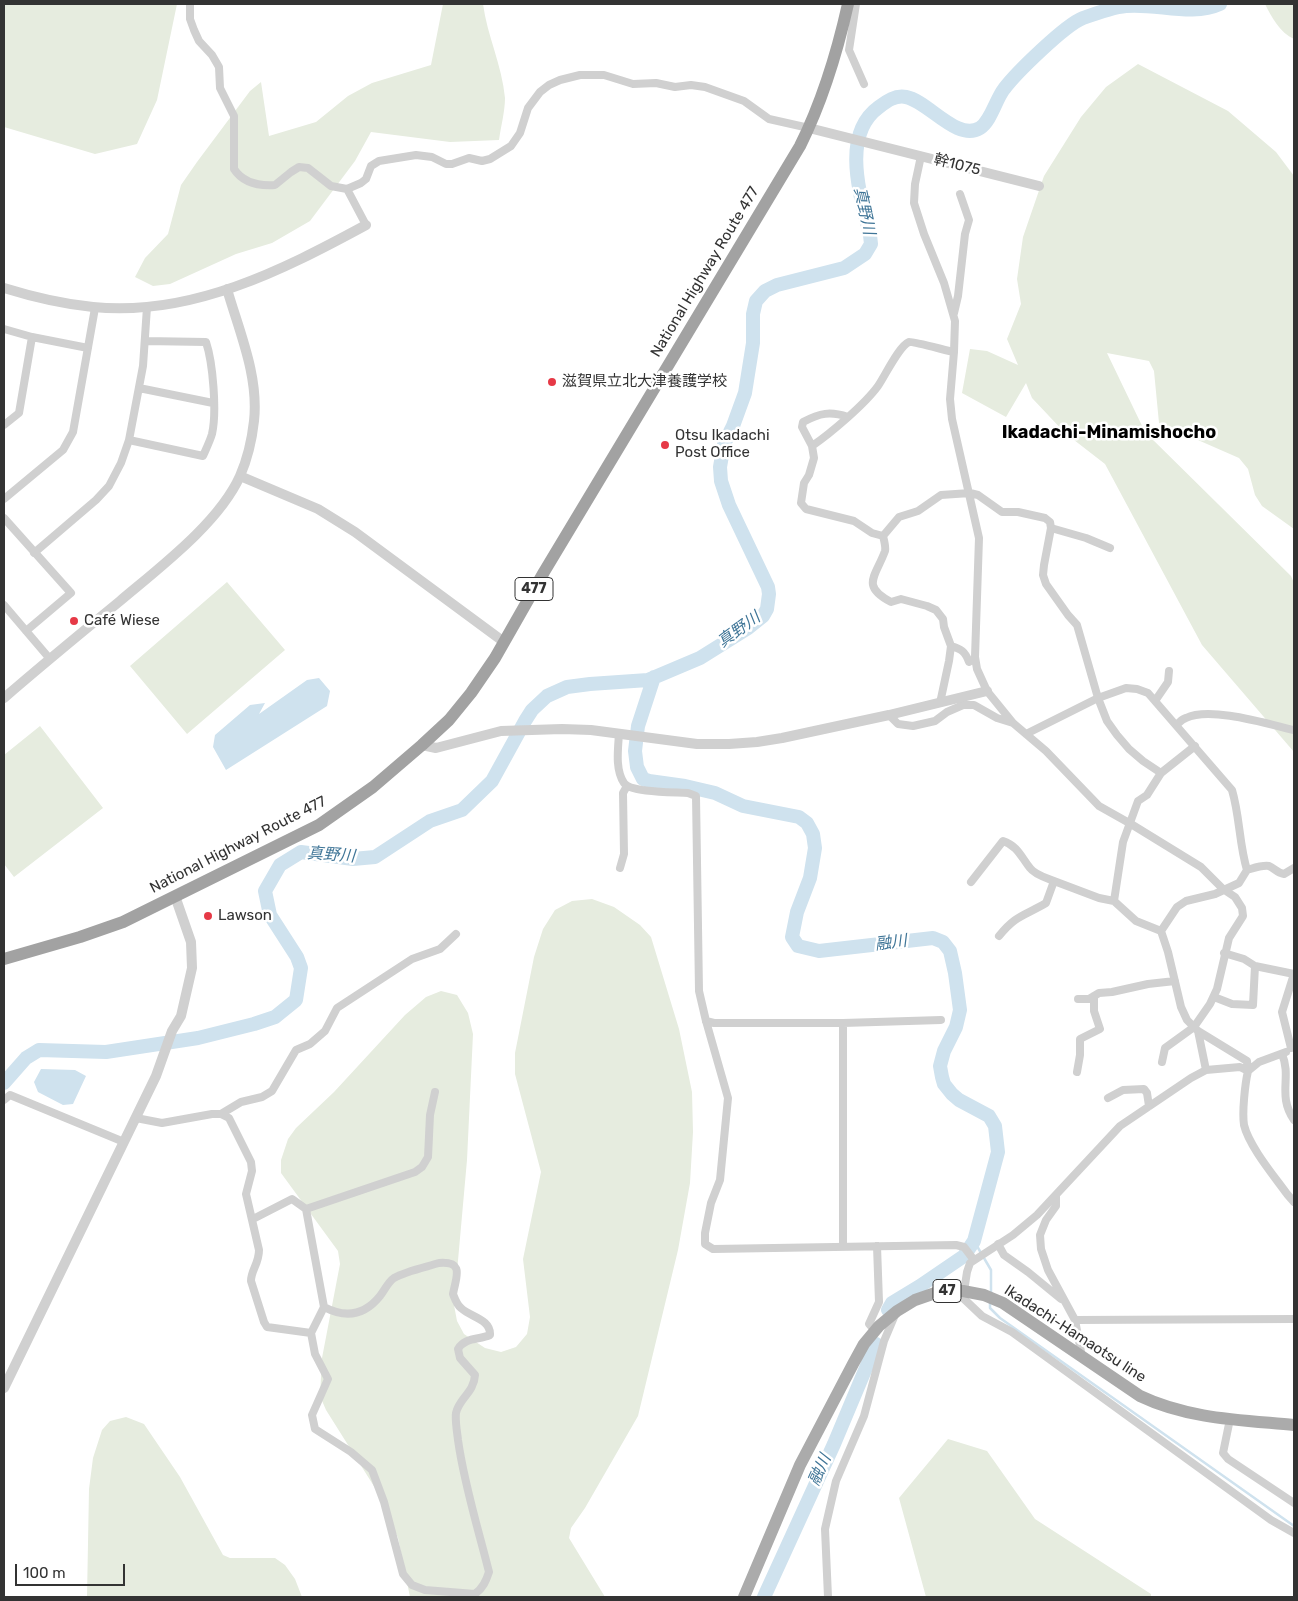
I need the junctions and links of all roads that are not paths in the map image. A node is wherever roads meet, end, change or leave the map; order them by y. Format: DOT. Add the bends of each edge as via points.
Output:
graph roads {
  1 [pos="190,4"];
  2 [pos="848,4"];
  3 [pos="856,4"];
  4 [pos="864,84"];
  5 [pos="809,128"];
  6 [pos="921,156"];
  7 [pos="1040,186"];
  8 [pos="348,189"];
  9 [pos="960,194"];
  10 [pos="366,225"];
  11 [pos="4,288"];
  12 [pos="227,289"];
  13 [pos="147,307"];
  14 [pos="95,308"];
  15 [pos="953,315"];
  16 [pos="4,329"];
  17 [pos="32,338"];
  18 [pos="145,341"];
  19 [pos="88,348"];
  20 [pos="954,352"];
  21 [pos="139,388"];
  22 [pos="213,403"];
  23 [pos="848,417"];
  24 [pos="4,425"];
  25 [pos="129,440"];
  26 [pos="812,446"];
  27 [pos="240,476"];
  28 [pos="970,493"];
  29 [pos="4,499"];
  30 [pos="4,518"];
  31 [pos="1051,528"];
  32 [pos="883,536"];
  33 [pos="1110,548"];
  34 [pos="34,553"];
  35 [pos="4,605"];
  36 [pos="26,631"];
  37 [pos="504,642"];
  38 [pos="951,646"];
  39 [pos="50,659"];
  40 [pos="969,662"];
  41 [pos="1169,671"];
  42 [pos="987,691"];
  43 [pos="4,698"];
  44 [pos="1098,698"];
  45 [pos="1155,701"];
  46 [pos="940,703"];
  47 [pos="889,715"];
  48 [pos="1013,724"];
  49 [pos="1176,725"];
  50 [pos="1294,730"];
  51 [pos="619,734"];
  52 [pos="1026,734"];
  53 [pos="422,745"];
  54 [pos="1195,746"];
  55 [pos="1160,773"];
  56 [pos="627,786"];
  57 [pos="1131,824"];
  58 [pos="620,868"];
  59 [pos="1247,870"];
  60 [pos="1293,870"];
  61 [pos="1054,881"];
  62 [pos="971,882"];
  63 [pos="1224,889"];
  64 [pos="175,896"];
  65 [pos="1114,901"];
  66 [pos="1161,931"];
  67 [pos="456,934"];
  68 [pos="999,936"];
  69 [pos="1224,953"];
  70 [pos="4,959"];
  71 [pos="1255,966"];
  72 [pos="1294,974"];
  73 [pos="1175,981"];
  74 [pos="1094,996"];
  75 [pos="1214,997"];
  76 [pos="1078,999"];
  77 [pos="941,1020"];
  78 [pos="706,1021"];
  79 [pos="843,1023"];
  80 [pos="1196,1029"];
  81 [pos="1292,1048"];
  82 [pos="1282,1054"];
  83 [pos="1162,1062"];
  84 [pos="1206,1070"];
  85 [pos="1248,1070"];
  86 [pos="1077,1072"];
  87 [pos="435,1092"];
  88 [pos="1108,1098"];
  89 [pos="4,1100"];
  90 [pos="1149,1106"];
  91 [pos="221,1114"];
  92 [pos="136,1118"];
  93 [pos="1294,1120"];
  94 [pos="124,1142"];
  95 [pos="1056,1195"];
  96 [pos="1294,1202"];
  97 [pos="306,1209"];
  98 [pos="253,1219"];
  99 [pos="998,1244"];
  100 [pos="843,1246"];
  101 [pos="877,1246"];
  102 [pos="974,1260"];
  103 [pos="963,1291"];
  104 [pos="1065,1302"];
  105 [pos="324,1307"];
  106 [pos="897,1311"];
  107 [pos="1294,1319"];
  108 [pos="1075,1320"];
  109 [pos="875,1331"];
  110 [pos="311,1334"];
  111 [pos="1082,1357"];
  112 [pos="4,1388"];
  113 [pos="1230,1419"];
  114 [pos="1294,1425"];
  115 [pos="1294,1503"];
  116 [pos="1294,1533"];
  117 [pos="744,1597"];
  118 [pos="828,1597"];
  1 -- 8 [label="street" via="194,30 219,68 220,88 234,116 234,170 238,175 256,184 275,185 299,167 308,168 331,186"];
  2 -- 5 [label="highway, National Highway Route 477 / 477" via="839,47"];
  3 -- 4 [label="street" via="849,50"];
  5 -- 6 [label="street, 幹1075"];
  5 -- 8 [label="street" via="768,119 744,101 705,87 633,84 604,75 580,75 560,80 540,92 528,108 520,133 501,154 482,161 469,158 452,164 416,155 379,161 371,166 366,179"];
  5 -- 37 [label="highway, National Highway Route 477 / 477"];
  6 -- 7 [label="street, 幹1075"];
  6 -- 15 [label="street" via="914,184 914,203"];
  8 -- 10 [label="street"];
  9 -- 15 [label="street" via="969,220"];
  10 -- 12 [label="street" via="273,273"];
  11 -- 14 [label="street"];
  12 -- 13 [label="street" via="194,300"];
  12 -- 27 [label="street" via="254,392 254,421"];
  13 -- 14 [label="street"];
  13 -- 18 [label="street"];
  14 -- 19 [label="street"];
  15 -- 20 [label="street"];
  16 -- 17 [label="street"];
  17 -- 19 [label="street"];
  17 -- 24 [label="street" via="19,413"];
  18 -- 21 [label="street"];
  18 -- 22 [label="street" via="206,342 211,357"];
  19 -- 29 [label="street" via="73,432 68,442 63,450"];
  20 -- 23 [label="street" via="909,342 902,347 877,388"];
  20 -- 28 [label="street" via="950,400 952,419"];
  21 -- 22 [label="street"];
  21 -- 25 [label="street"];
  22 -- 25 [label="street" via="212,433 203,456"];
  23 -- 26 [label="street"];
  23 -- 26 [label="street" via="826,413 803,422"];
  25 -- 34 [label="street" via="109,486"];
  26 -- 32 [label="street" via="814,458 804,483 801,504 854,521"];
  27 -- 37 [label="street" via="318,509 355,532"];
  27 -- 39 [label="street" via="208,522 157,570"];
  28 -- 31 [label="street" via="1002,512 1045,518"];
  28 -- 32 [label="street" via="941,495 918,511 899,516"];
  28 -- 42 [label="street" via="978,538 975,657"];
  30 -- 34 [label="street"];
  31 -- 33 [label="street"];
  31 -- 44 [label="street" via="1043,575 1046,584 1077,625"];
  32 -- 38 [label="street" via="885,550 873,576 875,591 891,602 901,599 936,610 943,619"];
  34 -- 36 [label="street" via="71,593"];
  35 -- 36 [label="street"];
  36 -- 39 [label="street"];
  37 -- 53 [label="highway, National Highway Route 477 / 477" via="472,693"];
  38 -- 40 [label="street" via="962,649"];
  38 -- 46 [label="street"];
  39 -- 43 [label="street"];
  41 -- 45 [label="street" via="1168,682"];
  42 -- 46 [label="street"];
  42 -- 48 [label="street"];
  44 -- 45 [label="street" via="1126,688 1137,688"];
  44 -- 52 [label="street"];
  44 -- 55 [label="street" via="1116,735"];
  45 -- 49 [label="street"];
  46 -- 47 [label="street"];
  47 -- 48 [label="street" via="898,724 913,726 935,721 963,705 974,705"];
  47 -- 51 [label="street" via="782,738 729,744 697,744"];
  48 -- 52 [label="street"];
  49 -- 50 [label="street" via="1186,718 1217,714"];
  49 -- 54 [label="street"];
  51 -- 53 [label="street" via="562,729 502,731 436,748"];
  51 -- 56 [label="street" via="619,774"];
  52 -- 57 [label="street" via="1099,806"];
  53 -- 64 [label="highway, National Highway Route 477 / 477" via="373,787 319,825"];
  54 -- 55 [label="street"];
  54 -- 59 [label="street" via="1232,790"];
  55 -- 57 [label="street" via="1147,795 1138,802"];
  56 -- 58 [label="street" via="623,793 624,854"];
  56 -- 78 [label="street" via="696,796 699,991"];
  57 -- 63 [label="street" via="1201,867"];
  57 -- 65 [label="street" via="1123,842"];
  59 -- 60 [label="street" via="1264,866 1284,874"];
  59 -- 63 [label="street" via="1239,883"];
  61 -- 62 [label="street" via="1030,869 1017,849 1003,841"];
  61 -- 65 [label="street"];
  61 -- 68 [label="street" via="1046,903 1010,922"];
  63 -- 66 [label="street" via="1177,906"];
  63 -- 69 [label="street" via="1235,897 1243,916"];
  64 -- 70 [label="highway, National Highway Route 477 / 477" via="123,922"];
  64 -- 92 [label="street" via="191,942 192,968 180,1016"];
  65 -- 66 [label="street" via="1136,921"];
  66 -- 73 [label="street"];
  67 -- 91 [label="street" via="440,949 412,959 338,1008 325,1031 310,1044 296,1050 272,1092 241,1102"];
  69 -- 71 [label="street"];
  69 -- 75 [label="street"];
  71 -- 72 [label="street"];
  71 -- 75 [label="street" via="1253,1005 1232,1004"];
  72 -- 81 [label="street" via="1282,1012"];
  73 -- 74 [label="street"];
  73 -- 80 [label="street" via="1187,1020"];
  74 -- 76 [label="street"];
  74 -- 86 [label="street" via="1094,1011 1100,1029 1080,1039"];
  75 -- 80 [label="street"];
  77 -- 79 [label="street"];
  78 -- 79 [label="street"];
  78 -- 100 [label="street" via="728,1098 720,1180 710,1203 705,1244 713,1249"];
  79 -- 100 [label="street"];
  80 -- 83 [label="street" via="1165,1048"];
  80 -- 84 [label="street"];
  80 -- 85 [label="street" via="1247,1060"];
  81 -- 82 [label="street"];
  82 -- 85 [label="street" via="1259,1062"];
  82 -- 93 [label="street" via="1286,1062 1284,1096"];
  84 -- 85 [label="street" via="1240,1067"];
  84 -- 90 [label="street"];
  85 -- 96 [label="street" via="1244,1124 1250,1140"];
  87 -- 97 [label="street" via="430,1115 428,1157 422,1167"];
  88 -- 90 [label="street" via="1123,1090 1144,1089"];
  89 -- 94 [label="street" via="10,1095"];
  90 -- 95 [label="street" via="1120,1126"];
  91 -- 92 [label="street" via="162,1123"];
  91 -- 98 [label="street" via="229,1118 252,1162 246,1194"];
  92 -- 94 [label="street"];
  94 -- 112 [label="street"];
  95 -- 99 [label="street" via="1013,1236"];
  95 -- 104 [label="street" via="1056,1206 1040,1234 1041,1250"];
  97 -- 98 [label="street" via="292,1199"];
  97 -- 105 [label="street"];
  98 -- 110 [label="street" via="260,1250 251,1281 264,1322 268,1326"];
  99 -- 102 [label="street"];
  99 -- 104 [label="street" via="1004,1255"];
  100 -- 101 [label="street"];
  101 -- 102 [label="street" via="956,1245 964,1247"];
  101 -- 109 [label="street" via="879,1302 869,1324"];
  102 -- 103 [label="street" via="970,1263"];
  103 -- 106 [label="main road, Ikadachi-Hamaotsu line / 47" via="941,1291 915,1300"];
  103 -- 111 [label="main road, Ikadachi-Hamaotsu line / 47" via="1003,1303"];
  103 -- 116 [label="street" via="963,1298 982,1316 1012,1332 1271,1520"];
  104 -- 108 [label="street"];
  105 -- 110 [label="street"];
  105 -- 110 [label="street" via="342,1314 363,1311 370,1308 393,1278 446,1262 457,1270 453,1294 457,1303 490,1329 490,1335 464,1342 458,1349 460,1358 475,1376 471,1391 456,1412 456,1423 462,1466 489,1572 474,1594 419,1589 403,1574 372,1470 315,1429 312,1415 328,1379"];
  106 -- 109 [label="main road, Ikadachi-Hamaotsu line / 47"];
  106 -- 118 [label="street" via="884,1341 864,1416 836,1482 826,1529"];
  107 -- 108 [label="street"];
  108 -- 111 [label="street"];
  109 -- 117 [label="main road, Ikadachi-Hamaotsu line / 47" via="864,1344 800,1465"];
  111 -- 113 [label="main road, Ikadachi-Hamaotsu line / 47" via="1156,1404 1191,1414"];
  113 -- 114 [label="main road, Ikadachi-Hamaotsu line / 47"];
  113 -- 115 [label="street" via="1223,1453"];
}
